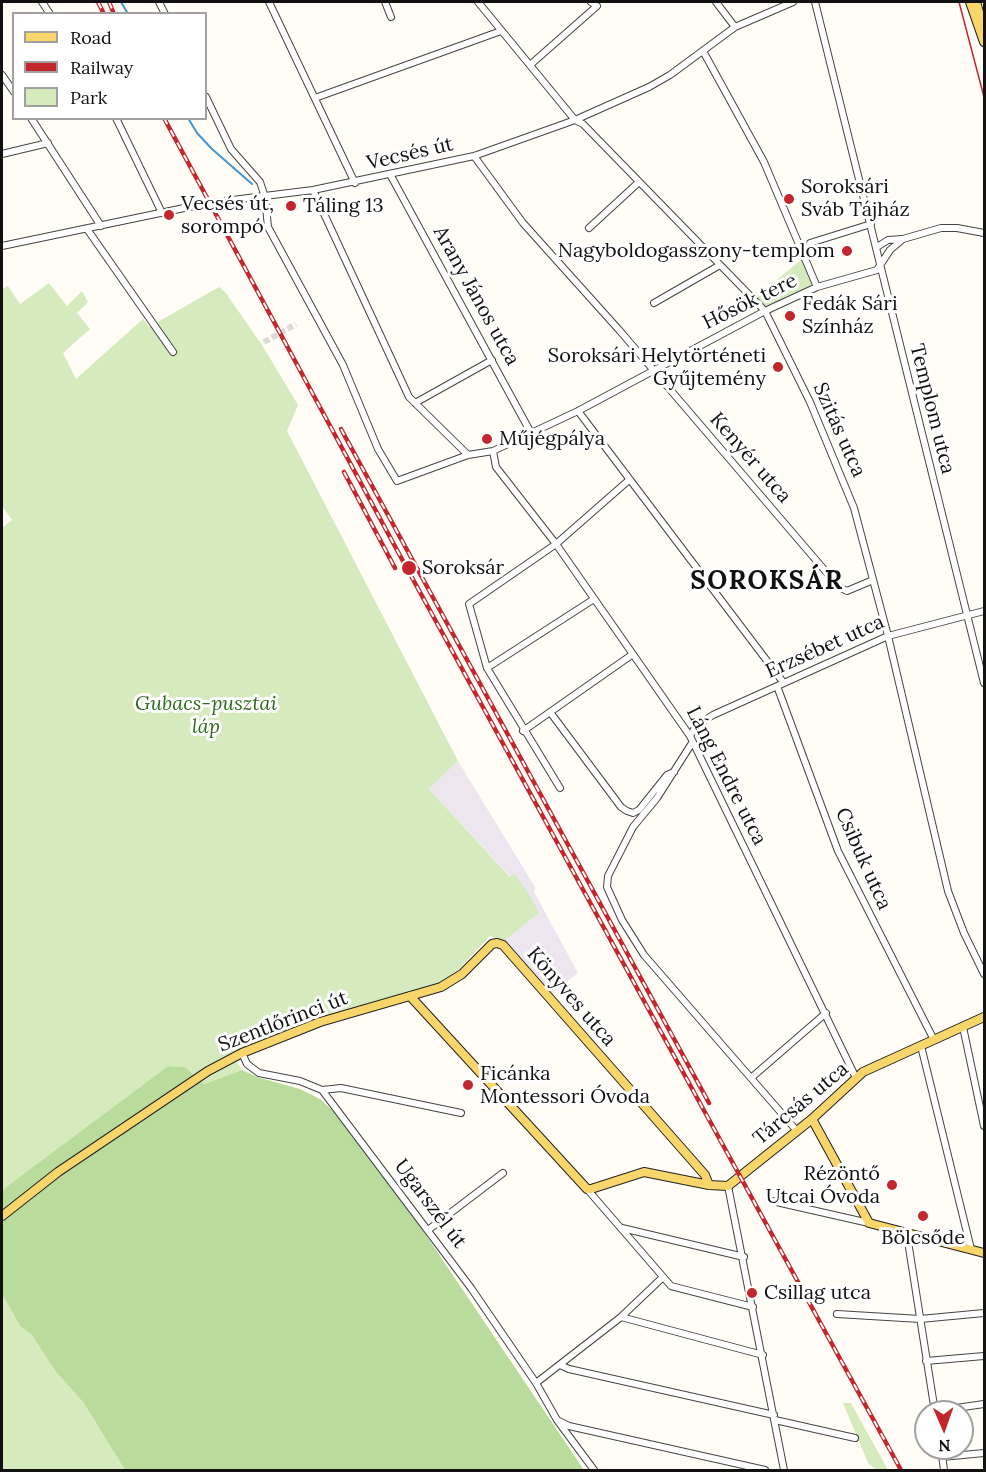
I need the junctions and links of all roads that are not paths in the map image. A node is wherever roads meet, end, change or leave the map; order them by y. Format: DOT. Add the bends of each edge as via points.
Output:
graph roads {
  1 [pos="269,2"];
  2 [pos="385,2"];
  3 [pos="478,2"];
  4 [pos="591,2"];
  5 [pos="716,2"];
  6 [pos="793,2"];
  7 [pos="815,2"];
  8 [pos="970,2"];
  9 [pos="976,2"];
  10 [pos="391,17"];
  11 [pos="735,27"];
  12 [pos="501,31"];
  13 [pos="984,32"];
  14 [pos="984,42"];
  15 [pos="703,51"];
  16 [pos="530,65"];
  17 [pos="2,75"];
  18 [pos="12,89"];
  19 [pos="315,98"];
  20 [pos="207,99"];
  21 [pos="32,120"];
  22 [pos="117,120"];
  23 [pos="575,120"];
  24 [pos="48,142"];
  25 [pos="2,154"];
  26 [pos="474,156"];
  27 [pos="391,176"];
  28 [pos="639,182"];
  29 [pos="355,183"];
  30 [pos="313,190"];
  31 [pos="265,196"];
  32 [pos="162,213"];
  33 [pos="871,224"];
  34 [pos="102,226"];
  35 [pos="589,228"];
  36 [pos="87,229"];
  37 [pos="984,233"];
  38 [pos="903,239"];
  39 [pos="2,246"];
  40 [pos="877,247"];
  41 [pos="803,256"];
  42 [pos="720,265"];
  43 [pos="881,267"];
  44 [pos="817,288"];
  45 [pos="654,303"];
  46 [pos="765,311"];
  47 [pos="173,352"];
  48 [pos="492,360"];
  49 [pos="653,370"];
  50 [pos="415,403"];
  51 [pos="578,411"];
  52 [pos="531,433"];
  53 [pos="493,451"];
  54 [pos="468,455"];
  55 [pos="629,480"];
  56 [pos="556,544"];
  57 [pos="873,580"];
  58 [pos="594,600"];
  59 [pos="984,611"];
  60 [pos="967,615"];
  61 [pos="888,636"];
  62 [pos="633,654"];
  63 [pos="487,668"];
  64 [pos="984,683"];
  65 [pos="780,684"];
  66 [pos="550,712"];
  67 [pos="523,731"];
  68 [pos="691,739"];
  69 [pos="674,772"];
  70 [pos="560,788"];
  71 [pos="497,943"];
  72 [pos="984,974"];
  73 [pos="410,996"];
  74 [pos="826,1013"];
  75 [pos="984,1017"];
  76 [pos="963,1027"];
  77 [pos="934,1040"];
  78 [pos="921,1046"];
  79 [pos="242,1053"];
  80 [pos="750,1078"];
  81 [pos="856,1078"];
  82 [pos="322,1090"];
  83 [pos="461,1113"];
  84 [pos="812,1119"];
  85 [pos="984,1126"];
  86 [pos="797,1131"];
  87 [pos="503,1173"];
  88 [pos="709,1185"];
  89 [pos="728,1186"];
  90 [pos="587,1189"];
  91 [pos="772,1201"];
  92 [pos="2,1216"];
  93 [pos="869,1223"];
  94 [pos="622,1228"];
  95 [pos="428,1230"];
  96 [pos="907,1235"];
  97 [pos="971,1249"];
  98 [pos="984,1253"];
  99 [pos="744,1257"];
  100 [pos="663,1277"];
  101 [pos="753,1307"];
  102 [pos="984,1313"];
  103 [pos="837,1314"];
  104 [pos="621,1317"];
  105 [pos="920,1319"];
  106 [pos="763,1355"];
  107 [pos="984,1356"];
  108 [pos="926,1361"];
  109 [pos="560,1365"];
  110 [pos="536,1383"];
  111 [pos="933,1400"];
  112 [pos="775,1417"];
  113 [pos="557,1420"];
  114 [pos="855,1438"];
  115 [pos="594,1470"];
  116 [pos="765,1470"];
  117 [pos="784,1470"];
  1 -- 19 [label="street"];
  2 -- 10 [label="street"];
  3 -- 12 [label="street, Szitás utca"];
  4 -- 16 [label="street" via="597,6"];
  5 -- 11 [label="street"];
  6 -- 11 [label="street, Vecsés út"];
  7 -- 33 [label="street, Templom utca"];
  8 -- 14 [label="main road"];
  9 -- 13 [label="main road"];
  11 -- 15 [label="street, Vecsés út"];
  12 -- 16 [label="street, Szitás utca"];
  12 -- 19 [label="street"];
  15 -- 23 [label="street, Vecsés út" via="649,87"];
  15 -- 41 [label="street" via="764,162"];
  16 -- 23 [label="street, Szitás utca"];
  17 -- 18 [label="street"];
  19 -- 29 [label="street"];
  20 -- 31 [label="street" via="231,149 253,171"];
  21 -- 24 [label="street"];
  22 -- 32 [label="street"];
  23 -- 26 [label="street, Vecsés út"];
  23 -- 28 [label="street, Szitás utca" via="583,123"];
  24 -- 25 [label="street"];
  24 -- 34 [label="street"];
  26 -- 27 [label="street, Vecsés út"];
  26 -- 49 [label="street, Kenyér utca" via="523,223"];
  27 -- 29 [label="street, Vecsés út"];
  27 -- 48 [label="street, Arany János utca"];
  28 -- 35 [label="street"];
  28 -- 42 [label="street, Szitás utca"];
  29 -- 30 [label="street, Vecsés út"];
  30 -- 31 [label="street, Vecsés út"];
  30 -- 50 [label="street"];
  31 -- 32 [label="street, Vecsés út"];
  31 -- 54 [label="street, Hősök tere" via="268,227 343,365 378,450 397,481"];
  32 -- 34 [label="street, Vecsés út"];
  33 -- 40 [label="street, Templom utca"];
  33 -- 41 [label="street, Hősök tere" via="810,243"];
  34 -- 36 [label="street, Vecsés út"];
  36 -- 39 [label="street, Vecsés út"];
  36 -- 47 [label="street"];
  37 -- 38 [label="street" via="941,228"];
  38 -- 40 [label="street" via="888,240"];
  38 -- 43 [label="street" via="890,250"];
  40 -- 43 [label="street, Templom utca"];
  41 -- 44 [label="street"];
  42 -- 45 [label="street"];
  42 -- 46 [label="street, Szitás utca"];
  43 -- 44 [label="street, Hősök tere"];
  43 -- 60 [label="street, Templom utca"];
  44 -- 46 [label="street, Hősök tere"];
  46 -- 49 [label="street, Hősök tere"];
  46 -- 57 [label="street, Szitás utca" via="845,483"];
  48 -- 50 [label="street"];
  48 -- 52 [label="street, Arany János utca"];
  49 -- 51 [label="street, Hősök tere"];
  49 -- 57 [label="street, Kenyér utca" via="841,590 848,591"];
  50 -- 54 [label="street"];
  51 -- 52 [label="street, Hősök tere"];
  51 -- 55 [label="street, Csibuk utca"];
  52 -- 53 [label="street, Hősök tere"];
  53 -- 54 [label="street, Hősök tere"];
  53 -- 56 [label="street, Láng Endre utca" via="496,467"];
  55 -- 56 [label="street"];
  55 -- 65 [label="street, Csibuk utca"];
  56 -- 58 [label="street, Láng Endre utca"];
  56 -- 63 [label="street" via="469,604"];
  57 -- 61 [label="street, Szitás utca"];
  58 -- 62 [label="street, Láng Endre utca"];
  58 -- 63 [label="street"];
  59 -- 60 [label="street, Erzsébet utca"];
  60 -- 61 [label="street, Erzsébet utca"];
  60 -- 64 [label="street, Templom utca"];
  61 -- 65 [label="street, Erzsébet utca"];
  61 -- 72 [label="street, Szitás utca" via="948,891"];
  62 -- 66 [label="street"];
  62 -- 68 [label="street, Láng Endre utca"];
  63 -- 67 [label="street"];
  65 -- 68 [label="street, Erzsébet utca" via="713,715 696,726"];
  65 -- 77 [label="street, Csibuk utca" via="838,850"];
  66 -- 67 [label="street"];
  66 -- 69 [label="street" via="627,811 639,810 667,775"];
  67 -- 70 [label="street"];
  68 -- 69 [label="street, Erzsébet utca"];
  68 -- 74 [label="street, Láng Endre utca"];
  69 -- 80 [label="street, Erzsébet utca" via="633,827 608,876 607,887 640,950"];
  71 -- 73 [label="main road, Szentlőrinci út" via="453,981"];
  71 -- 88 [label="main road, Könyves utca" via="503,945 705,1174"];
  73 -- 79 [label="main road, Szentlőrinci út" via="320,1022"];
  73 -- 90 [label="main road"];
  74 -- 80 [label="street"];
  74 -- 81 [label="street, Láng Endre utca"];
  75 -- 76 [label="main road, Tárcsás utca"];
  76 -- 77 [label="main road, Tárcsás utca"];
  76 -- 85 [label="street"];
  77 -- 78 [label="main road, Tárcsás utca"];
  78 -- 81 [label="main road, Tárcsás utca"];
  78 -- 97 [label="street"];
  79 -- 82 [label="street" via="247,1064 259,1073"];
  79 -- 92 [label="main road, Szentlőrinci út" via="156,1104"];
  80 -- 86 [label="street"];
  81 -- 84 [label="main road, Tárcsás utca"];
  82 -- 83 [label="street" via="341,1088"];
  82 -- 95 [label="street, Ugarszél út"];
  84 -- 86 [label="main road, Tárcsás utca"];
  84 -- 93 [label="main road"];
  86 -- 89 [label="main road, Tárcsás utca"];
  87 -- 95 [label="street"];
  88 -- 89 [label="main road"];
  88 -- 90 [label="main road" via="644,1172"];
  89 -- 99 [label="street"];
  90 -- 94 [label="street"];
  91 -- 93 [label="street"];
  93 -- 96 [label="main road"];
  94 -- 99 [label="street"];
  94 -- 100 [label="street"];
  95 -- 110 [label="street, Ugarszél út"];
  96 -- 97 [label="main road"];
  96 -- 105 [label="street"];
  97 -- 98 [label="main road"];
  99 -- 101 [label="street"];
  100 -- 101 [label="street" via="671,1286"];
  100 -- 104 [label="street"];
  101 -- 106 [label="street"];
  102 -- 105 [label="street"];
  103 -- 105 [label="street"];
  104 -- 106 [label="street"];
  104 -- 109 [label="street"];
  105 -- 108 [label="street"];
  106 -- 112 [label="street"];
  107 -- 108 [label="street"];
  108 -- 111 [label="street"];
  109 -- 110 [label="street"];
  109 -- 112 [label="street"];
  110 -- 113 [label="street, Ugarszél út"];
  112 -- 114 [label="street"];
  112 -- 117 [label="street"];
  113 -- 115 [label="street, Ugarszél út"];
  113 -- 116 [label="street" via="569,1426"];
}
